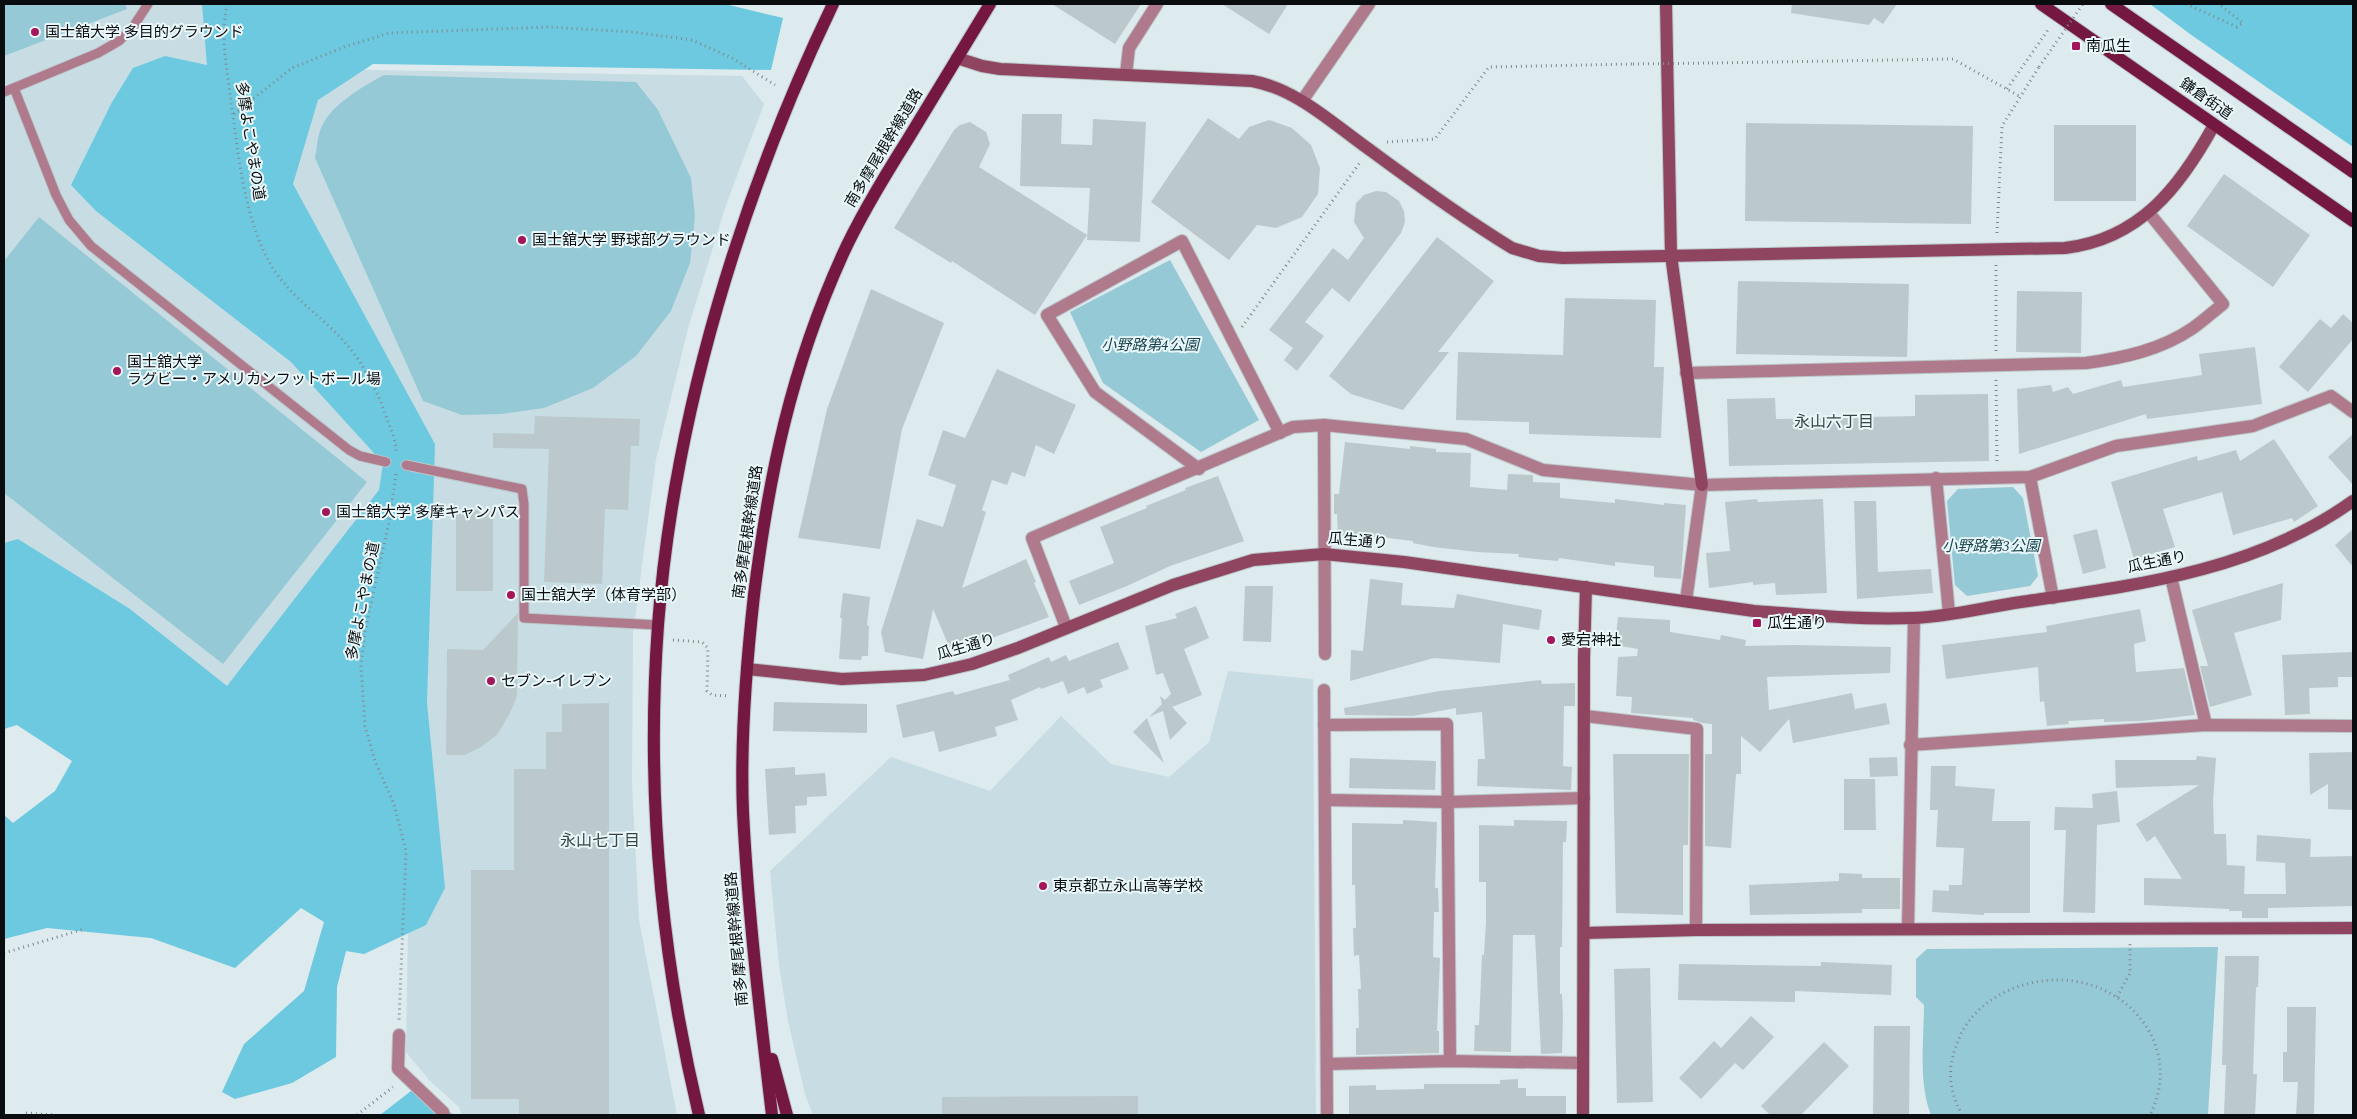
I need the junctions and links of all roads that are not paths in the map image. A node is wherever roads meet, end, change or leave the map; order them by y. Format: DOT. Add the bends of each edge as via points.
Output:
graph roads {
  1 [pos="148,4"];
  2 [pos="833,4"];
  3 [pos="990,4"];
  4 [pos="1156,4"];
  5 [pos="1369,4"];
  6 [pos="1666,4"];
  7 [pos="2041,4"];
  8 [pos="2111,4"];
  9 [pos="957,58"];
  10 [pos="1126,74"];
  11 [pos="14,88"];
  12 [pos="4,92"];
  13 [pos="1302,101"];
  14 [pos="2214,125"];
  15 [pos="2353,172"];
  16 [pos="2149,213"];
  17 [pos="2353,221"];
  18 [pos="1671,255"];
  19 [pos="1686,373"];
  20 [pos="2353,412"];
  21 [pos="1324,425"];
  22 [pos="1280,433"];
  23 [pos="386,462"];
  24 [pos="406,465"];
  25 [pos="1199,469"];
  26 [pos="2030,476"];
  27 [pos="1936,478"];
  28 [pos="1702,485"];
  29 [pos="2353,501"];
  30 [pos="1324,554"];
  31 [pos="2171,577"];
  32 [pos="1586,587"];
  33 [pos="2053,598"];
  34 [pos="1686,601"];
  35 [pos="1949,613"];
  36 [pos="1914,618"];
  37 [pos="658,625"];
  38 [pos="1066,628"];
  39 [pos="1325,654"];
  40 [pos="747,669"];
  41 [pos="1324,690"];
  42 [pos="1585,716"];
  43 [pos="1324,725"];
  44 [pos="2206,725"];
  45 [pos="2353,726"];
  46 [pos="1910,745"];
  47 [pos="1584,798"];
  48 [pos="1326,800"];
  49 [pos="1448,802"];
  50 [pos="2353,928"];
  51 [pos="1908,929"];
  52 [pos="1696,930"];
  53 [pos="1584,933"];
  54 [pos="761,1018"];
  55 [pos="399,1035"];
  56 [pos="1450,1061"];
  57 [pos="1583,1063"];
  58 [pos="1328,1064"];
  59 [pos="444,1115"];
  60 [pos="699,1115"];
  61 [pos="772,1115"];
  62 [pos="787,1115"];
  63 [pos="1327,1115"];
  64 [pos="1583,1115"];
  1 -- 11 [label="lane" via="131,30 119,41"];
  2 -- 37 [label="main road" via="774,139 726,280 708,344 676,488"];
  3 -- 9 [label="main road, 南多摩尾根幹線道路"];
  4 -- 10 [label="street" via="1129,48"];
  5 -- 13 [label="street"];
  6 -- 18 [label="street"];
  7 -- 14 [label="main road, 鎌倉街道"];
  8 -- 15 [label="main road, 鎌倉街道"];
  9 -- 10 [label="street" via="1000,69"];
  9 -- 40 [label="main road, 南多摩尾根幹線道路" via="867,207 843,254 803,355 786,413 764,518"];
  10 -- 13 [label="street" via="1252,81 1265,83"];
  11 -- 12 [label="lane"];
  11 -- 23 [label="lane" via="56,195 69,220 91,246 349,450"];
  13 -- 18 [label="street" via="1512,248 1539,256 1563,258"];
  14 -- 16 [label="street" via="2178,181"];
  14 -- 17 [label="main road, 鎌倉街道"];
  16 -- 18 [label="street" via="2108,238 2087,246 2065,248"];
  16 -- 19 [label="street" via="2223,304 2192,329 2154,348 2123,358 2086,363"];
  18 -- 19 [label="street"];
  19 -- 28 [label="street"];
  20 -- 26 [label="street" via="2330,396 2253,426 2116,446"];
  21 -- 22 [label="street" via="1293,428"];
  21 -- 28 [label="street" via="1466,438 1543,470"];
  21 -- 30 [label="street"];
  22 -- 25 [label="street"];
  22 -- 25 [label="street" via="1182,241 1047,314 1095,392"];
  24 -- 37 [label="lane" via="522,489 524,618"];
  25 -- 38 [label="street" via="1032,538"];
  26 -- 27 [label="street"];
  26 -- 33 [label="street"];
  27 -- 28 [label="street"];
  27 -- 35 [label="street"];
  28 -- 34 [label="street"];
  29 -- 31 [label="street, 瓜生通り" via="2303,532 2262,552"];
  30 -- 32 [label="street, 瓜生通り"];
  30 -- 38 [label="street, 瓜生通り" via="1254,560 1173,585"];
  30 -- 39 [label="street"];
  31 -- 33 [label="street, 瓜生通り"];
  31 -- 44 [label="street"];
  32 -- 34 [label="street, 瓜生通り"];
  32 -- 42 [label="street"];
  33 -- 35 [label="street, 瓜生通り"];
  34 -- 36 [label="street, 瓜生通り" via="1798,614"];
  35 -- 36 [label="street, 瓜生通り"];
  36 -- 46 [label="street"];
  37 -- 60 [label="main road" via="655,788 662,894 677,1016"];
  38 -- 40 [label="street, 瓜生通り" via="972,664 924,675 842,679"];
  40 -- 54 [label="main road, 南多摩尾根幹線道路" via="743,811"];
  41 -- 43 [label="street"];
  42 -- 47 [label="street"];
  42 -- 52 [label="street" via="1696,730"];
  43 -- 48 [label="street"];
  43 -- 49 [label="street" via="1447,724"];
  44 -- 45 [label="street"];
  44 -- 46 [label="street"];
  46 -- 51 [label="street"];
  47 -- 49 [label="street"];
  47 -- 53 [label="street"];
  48 -- 49 [label="street"];
  48 -- 58 [label="street"];
  49 -- 56 [label="street"];
  50 -- 51 [label="street"];
  51 -- 52 [label="street"];
  52 -- 53 [label="street"];
  53 -- 57 [label="street"];
  54 -- 61 [label="main road, 南多摩尾根幹線道路"];
  54 -- 62 [label="main road"];
  55 -- 59 [label="street" via="398,1070"];
  56 -- 57 [label="street"];
  56 -- 58 [label="street"];
  57 -- 64 [label="street"];
  58 -- 63 [label="street"];
}
